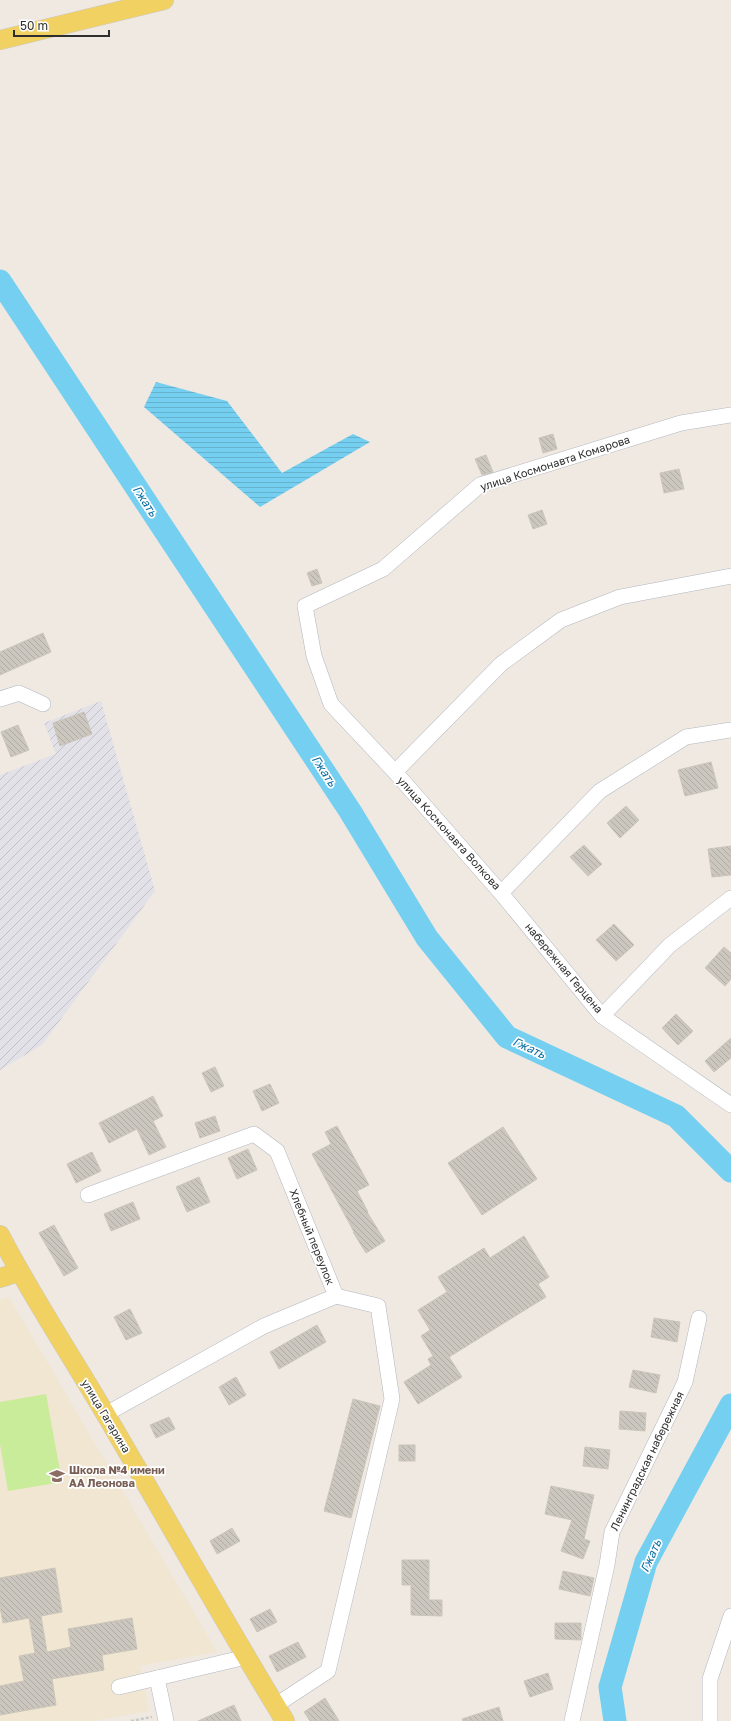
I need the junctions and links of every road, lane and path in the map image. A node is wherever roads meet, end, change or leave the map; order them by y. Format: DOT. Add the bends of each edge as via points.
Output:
graph roads {
  1 [pos="164,0"];
  2 [pos="0,40"];
  3 [pos="731,415"];
  4 [pos="731,576"];
  5 [pos="0,699"];
  6 [pos="43,704"];
  7 [pos="330,704"];
  8 [pos="731,730"];
  9 [pos="395,772"];
  10 [pos="501,892"];
  11 [pos="731,898"];
  12 [pos="602,1016"];
  13 [pos="731,1105"];
  14 [pos="88,1195"];
  15 [pos="0,1234"];
  16 [pos="19,1272"];
  17 [pos="0,1278"];
  18 [pos="336,1296"];
  19 [pos="699,1318"];
  20 [pos="106,1414"];
  21 [pos="731,1616"];
  22 [pos="246,1657"];
  23 [pos="157,1678"];
  24 [pos="119,1687"];
  25 [pos="280,1713"];
  26 [pos="161,1719"];
  27 [pos="130,1721"];
  28 [pos="572,1721"];
  29 [pos="710,1721"];
  1 -- 2 [label="main road"];
  3 -- 7 [label="street, улица Космонавта Комарова" via="681,423 480,485 382,569 305,606 314,656"];
  4 -- 9 [label="street" via="620,598 561,620 501,664"];
  5 -- 6 [label="street" via="19,693"];
  7 -- 9 [label="street, улица Космонавта Волкова"];
  8 -- 10 [label="street, улица Космонавта Волкова" via="686,737 600,791"];
  9 -- 10 [label="street, улица Космонавта Волкова"];
  10 -- 12 [label="street, набережная Герцена"];
  11 -- 12 [label="street" via="670,945"];
  12 -- 13 [label="street, набережная Герцена"];
  14 -- 18 [label="street, Хлебный переулок" via="254,1134 277,1151"];
  15 -- 16 [label="main road, улица Гагарина"];
  16 -- 17 [label="main road"];
  16 -- 20 [label="main road, улица Гагарина"];
  18 -- 20 [label="street, Хлебный переулок" via="264,1326"];
  18 -- 25 [label="street" via="378,1306 392,1399 328,1671"];
  19 -- 28 [label="street, Ленинградская набережная" via="685,1382 612,1532"];
  20 -- 22 [label="main road, улица Гагарина"];
  21 -- 29 [label="street" via="710,1679"];
  22 -- 23 [label="street"];
  22 -- 25 [label="main road, улица Гагарина"];
  23 -- 24 [label="street"];
  23 -- 26 [label="street"];
  26 -- 27 [label="path"];
}
